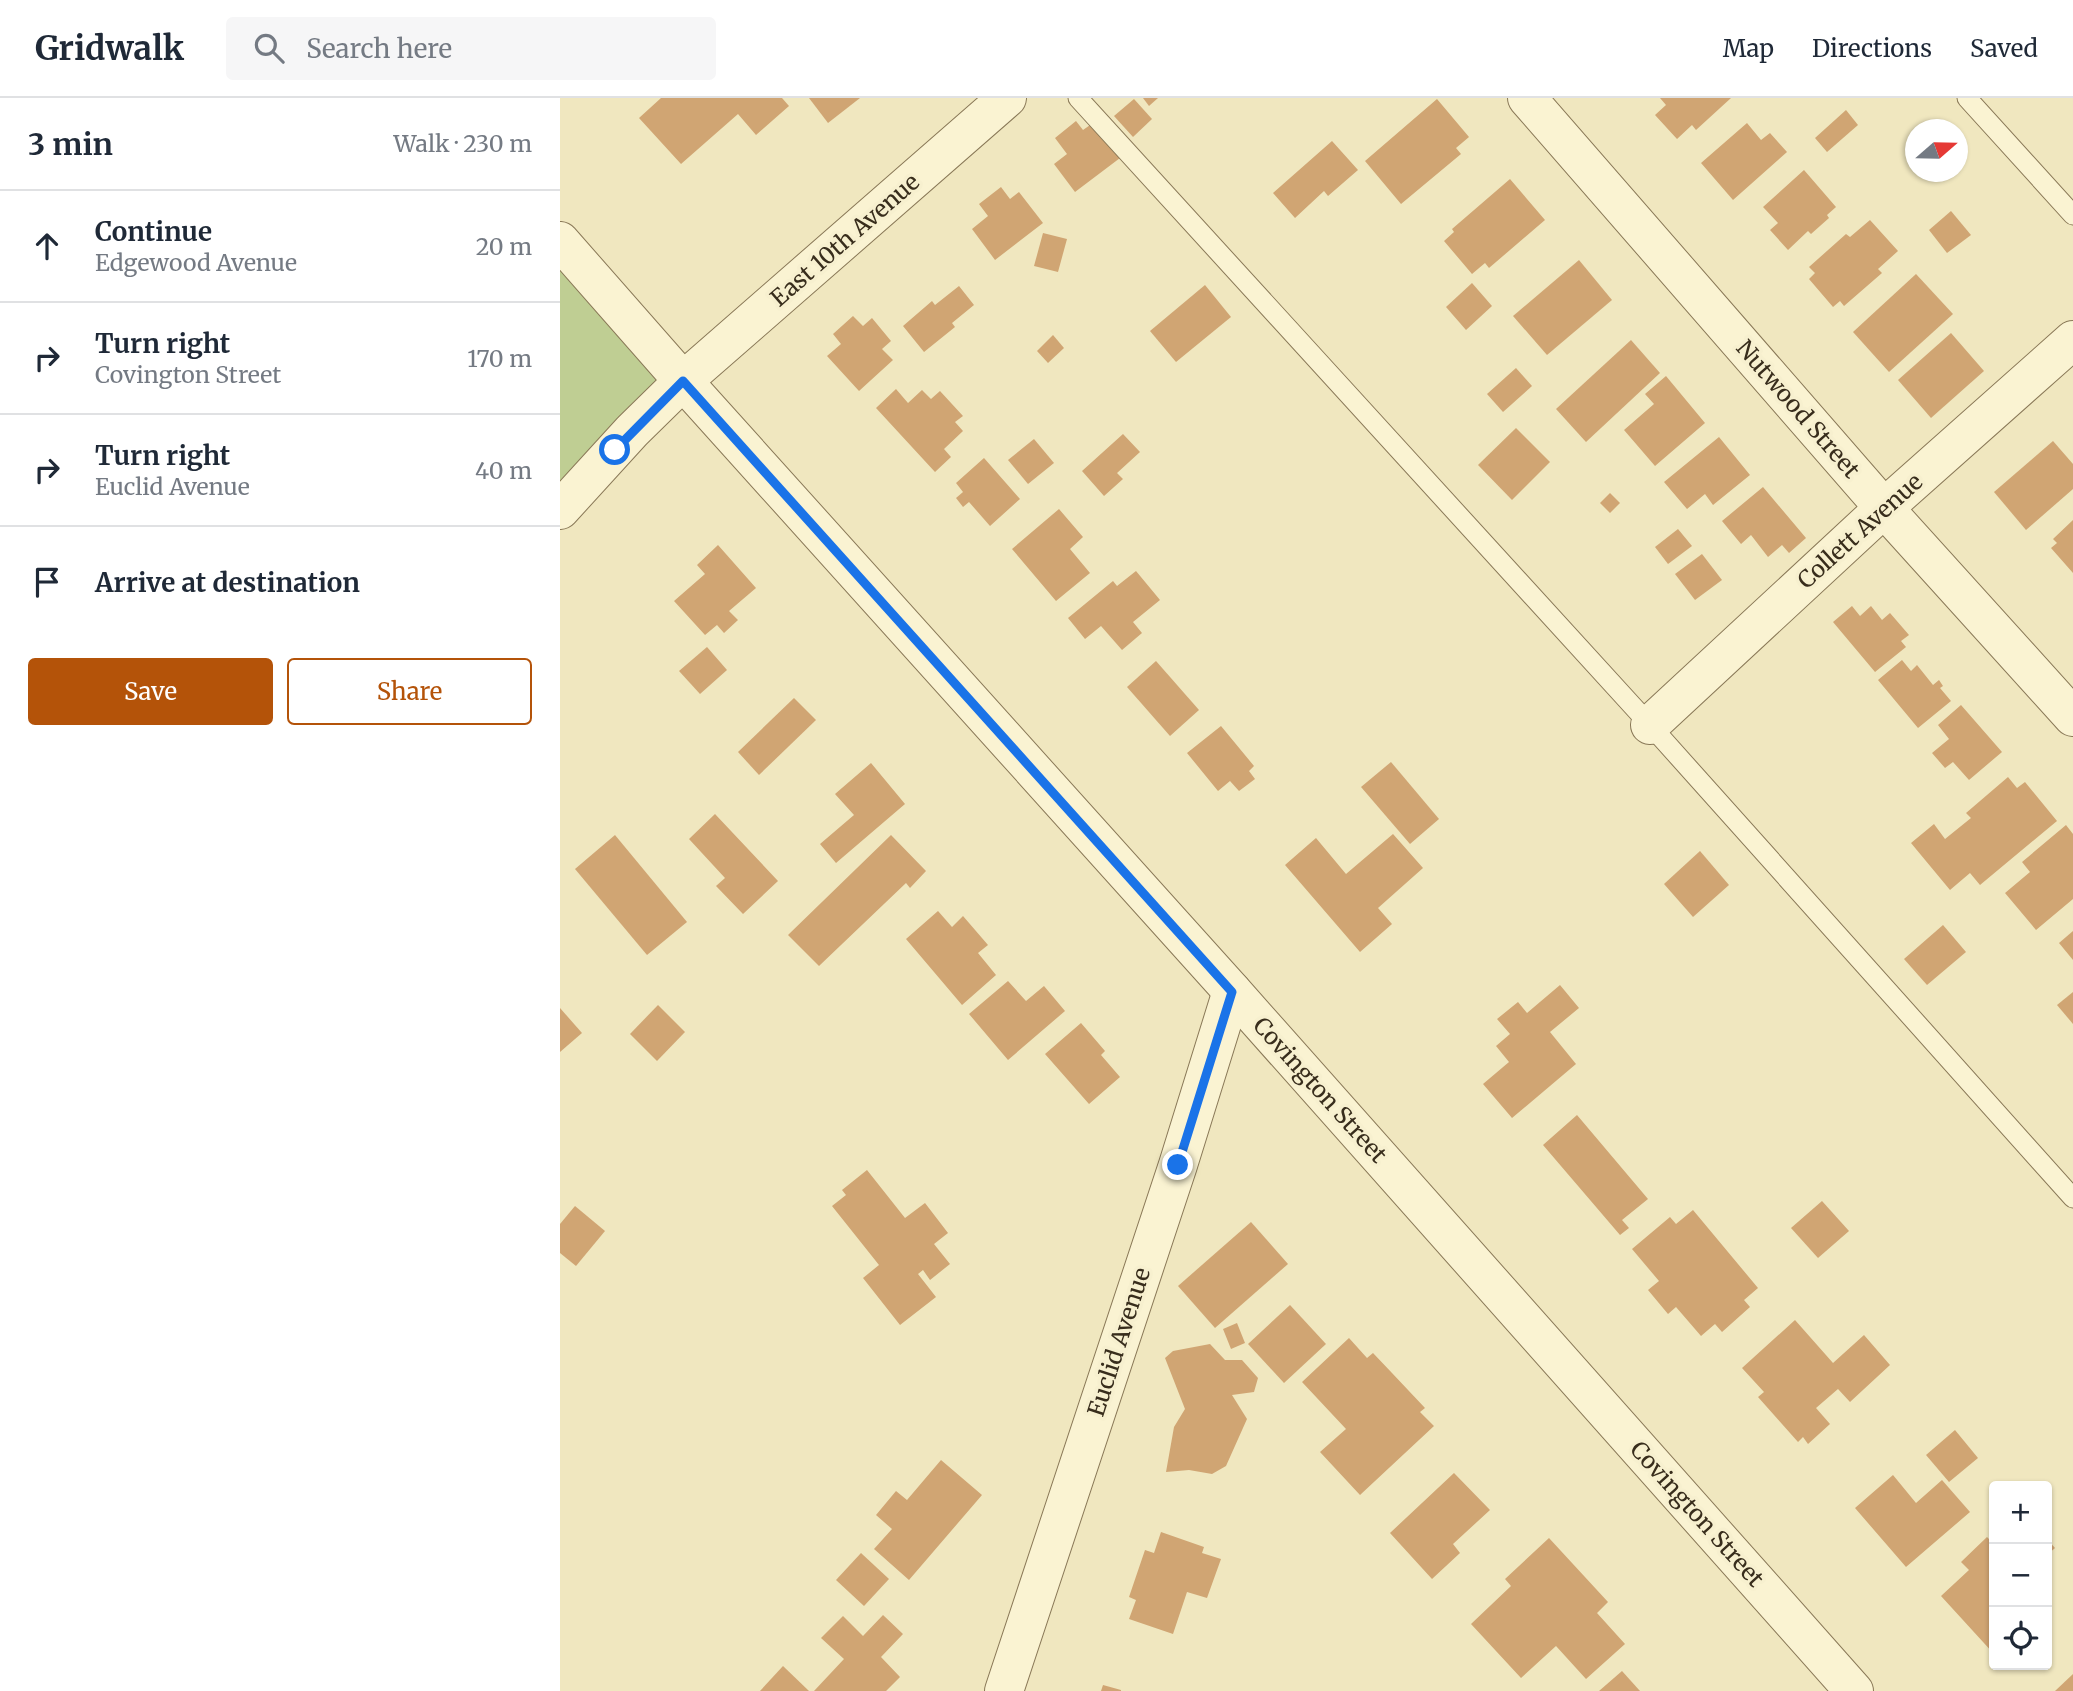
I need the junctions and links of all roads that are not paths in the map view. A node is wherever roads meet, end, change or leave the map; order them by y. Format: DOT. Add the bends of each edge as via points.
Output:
graph roads {
  1 [pos="1007,98"];
  2 [pos="1078,98"];
  3 [pos="1527,98"];
  4 [pos="1967,98"];
  5 [pos="2073,215"];
  6 [pos="560,241"];
  7 [pos="2073,341"];
  8 [pos="683,381"];
  9 [pos="1884,508"];
  10 [pos="560,510"];
  11 [pos="2073,717"];
  12 [pos="1650,725"];
  13 [pos="1232,992"];
  14 [pos="2073,1198"];
  15 [pos="1004,1691"];
  16 [pos="1854,1691"];
  1 -- 8 [label="street, East 10th Avenue"];
  2 -- 12 [label="lane"];
  3 -- 9 [label="street, Nutwood Street"];
  4 -- 5 [label="lane"];
  6 -- 8 [label="street, Covington Street"];
  7 -- 9 [label="street, Collett Avenue"];
  8 -- 10 [label="street, East 10th Avenue"];
  8 -- 13 [label="street, Covington Street"];
  9 -- 11 [label="street, Nutwood Street"];
  9 -- 12 [label="street, Collett Avenue"];
  12 -- 14 [label="lane"];
  13 -- 15 [label="street, Euclid Avenue"];
  13 -- 16 [label="street, Covington Street"];
}
